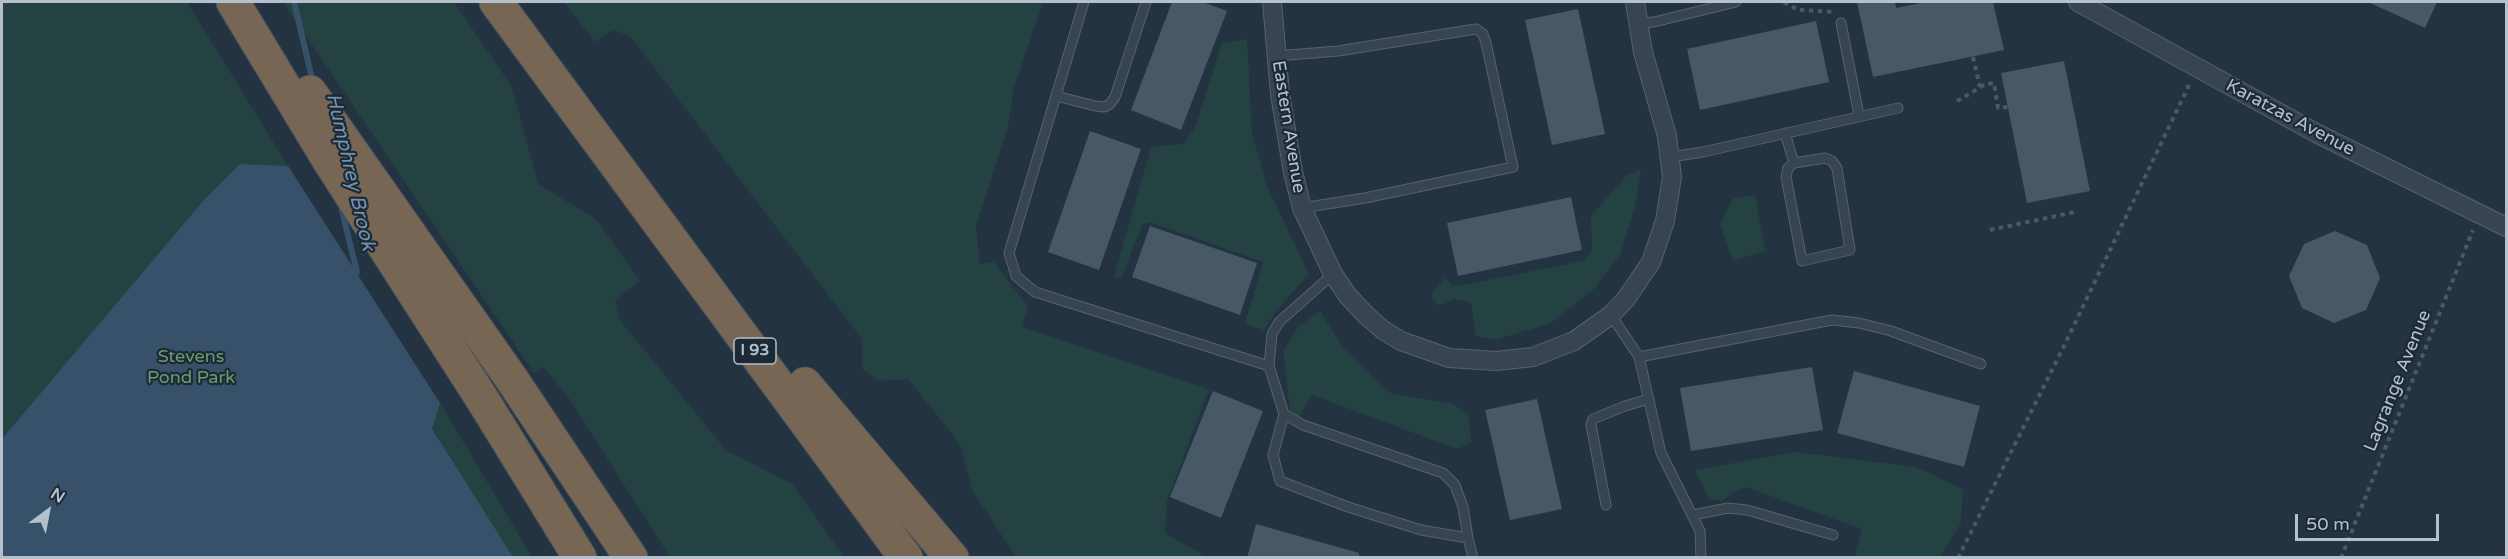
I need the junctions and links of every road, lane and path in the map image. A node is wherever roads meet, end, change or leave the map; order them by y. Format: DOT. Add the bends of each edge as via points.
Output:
graph roads {
  1 [pos="234,2"];
  2 [pos="496,2"];
  3 [pos="1084,2"];
  4 [pos="1146,2"];
  5 [pos="1272,2"];
  6 [pos="1635,2"];
  7 [pos="1736,2"];
  8 [pos="1784,2"];
  9 [pos="2078,2"];
  10 [pos="1637,23"];
  11 [pos="1841,23"];
  12 [pos="260,42"];
  13 [pos="1276,56"];
  14 [pos="1973,57"];
  15 [pos="2197,69"];
  16 [pos="1980,87"];
  17 [pos="1056,96"];
  18 [pos="1957,101"];
  19 [pos="2008,107"];
  20 [pos="1898,108"];
  21 [pos="1859,115"];
  22 [pos="1785,133"];
  23 [pos="602,145"];
  24 [pos="1670,157"];
  25 [pos="1794,163"];
  26 [pos="1302,208"];
  27 [pos="2074,212"];
  28 [pos="2479,214"];
  29 [pos="2506,226"];
  30 [pos="1990,230"];
  31 [pos="1333,274"];
  32 [pos="1611,315"];
  33 [pos="1639,357"];
  34 [pos="1981,363"];
  35 [pos="1269,366"];
  36 [pos="1649,399"];
  37 [pos="1284,414"];
  38 [pos="1606,505"];
  39 [pos="1693,515"];
  40 [pos="1833,535"];
  41 [pos="1468,538"];
  42 [pos="580,558"];
  43 [pos="631,558"];
  44 [pos="906,558"];
  45 [pos="952,558"];
  46 [pos="1473,558"];
  47 [pos="1701,558"];
  48 [pos="1958,558"];
  49 [pos="2341,558"];
  1 -- 12 [label="highway"];
  2 -- 23 [label="highway, I 93"];
  3 -- 17 [label="lane"];
  4 -- 17 [label="lane" via="1110,104 1095,106"];
  5 -- 13 [label="street, Eastern Avenue"];
  6 -- 10 [label="street, Eastern Avenue"];
  7 -- 10 [label="lane"];
  8 -- 11 [label="path" via="1798,10 1838,13"];
  9 -- 15 [label="street, Karatzas Avenue"];
  10 -- 24 [label="street, Eastern Avenue"];
  11 -- 21 [label="lane"];
  12 -- 42 [label="highway" via="328,159"];
  12 -- 43 [label="highway" via="316,98"];
  13 -- 26 [label="street, Eastern Avenue" via="1287,140"];
  13 -- 26 [label="lane" via="1476,29 1486,43 1514,167"];
  14 -- 16 [label="path"];
  15 -- 28 [label="street, Karatzas Avenue"];
  15 -- 48 [label="path"];
  16 -- 18 [label="path"];
  16 -- 19 [label="path" via="1994,82 1998,108"];
  17 -- 35 [label="lane" via="1009,253 1016,276 1035,291"];
  20 -- 21 [label="lane"];
  21 -- 22 [label="lane"];
  22 -- 24 [label="lane"];
  22 -- 25 [label="lane"];
  23 -- 44 [label="highway, I 93"];
  23 -- 45 [label="highway"];
  24 -- 32 [label="street, Eastern Avenue" via="1670,198 1652,262"];
  25 -- 25 [label="lane" via="1825,158 1837,168 1851,250 1802,261 1786,177"];
  26 -- 31 [label="street, Eastern Avenue"];
  27 -- 30 [label="path"];
  28 -- 29 [label="street, Karatzas Avenue"];
  28 -- 49 [label="path, Lagrange Avenue"];
  31 -- 32 [label="street, Eastern Avenue" via="1348,296 1383,330 1424,350 1460,359 1533,357 1574,341"];
  31 -- 35 [label="lane" via="1279,322 1272,334"];
  32 -- 33 [label="lane"];
  33 -- 34 [label="lane" via="1832,320 1891,332"];
  33 -- 36 [label="lane"];
  35 -- 37 [label="lane"];
  36 -- 38 [label="lane" via="1593,419"];
  36 -- 39 [label="lane" via="1661,453"];
  37 -- 41 [label="lane" via="1303,425 1443,472 1455,484"];
  37 -- 41 [label="lane" via="1273,455 1280,481 1421,530"];
  39 -- 40 [label="lane" via="1728,508 1747,510"];
  39 -- 47 [label="lane" via="1700,531"];
  41 -- 46 [label="lane"];
}
